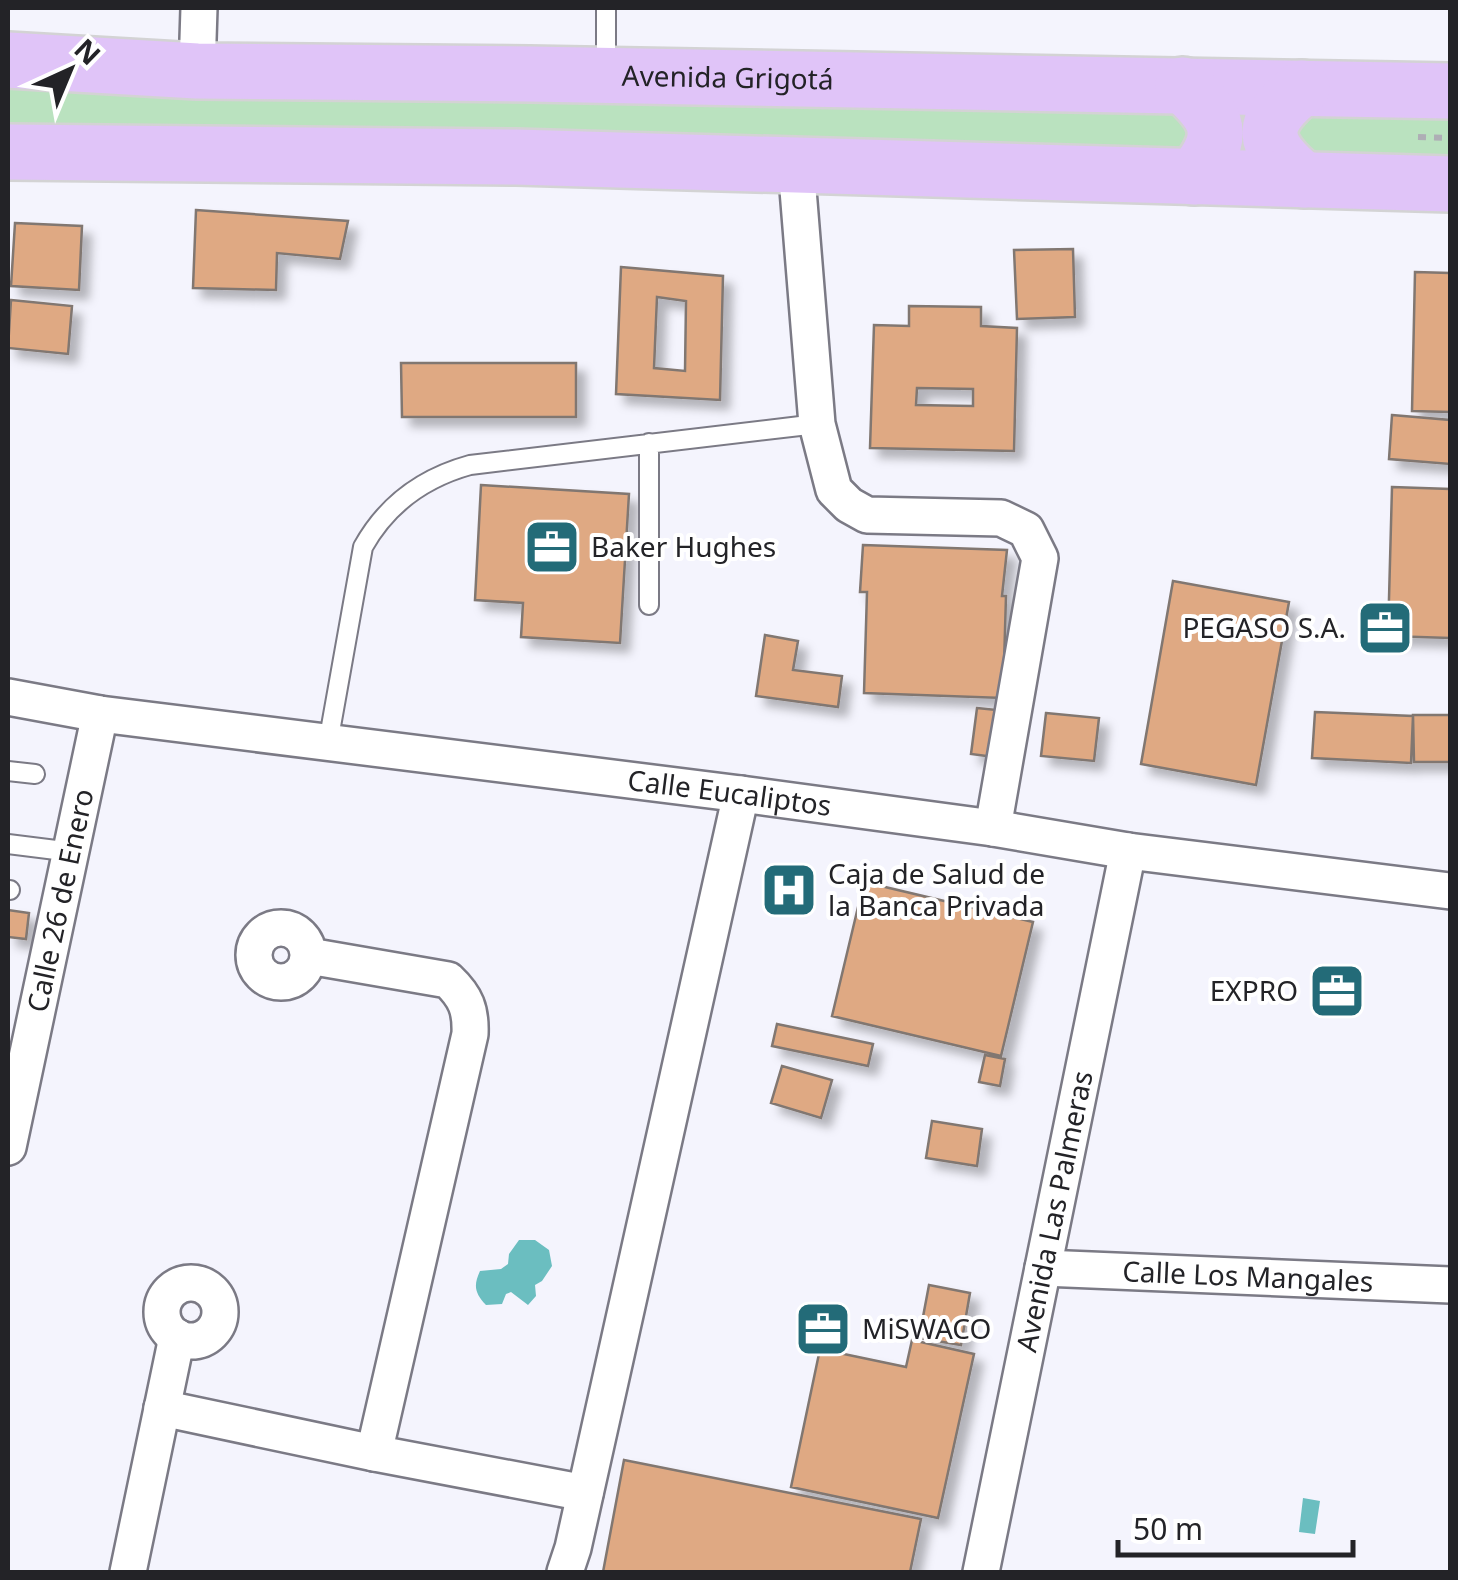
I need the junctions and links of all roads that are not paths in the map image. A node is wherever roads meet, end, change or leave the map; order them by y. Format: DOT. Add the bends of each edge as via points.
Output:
graph roads {
  1 [pos="198,8"];
  2 [pos="606,8"];
  3 [pos="8,60"];
  4 [pos="197,72"];
  5 [pos="606,75"];
  6 [pos="1183,86"];
  7 [pos="1302,88"];
  8 [pos="1450,90"];
  9 [pos="8,152"];
  10 [pos="796,165"];
  11 [pos="1194,177"];
  12 [pos="1304,180"];
  13 [pos="1450,184"];
  14 [pos="816,424"];
  15 [pos="649,443"];
  16 [pos="648,605"];
  17 [pos="8,697"];
  18 [pos="100,714"];
  19 [pos="328,742"];
  20 [pos="8,771"];
  21 [pos="35,774"];
  22 [pos="741,794"];
  23 [pos="994,828"];
  24 [pos="8,844"];
  25 [pos="1128,851"];
  26 [pos="72,852"];
  27 [pos="1450,892"];
  28 [pos="308,956"];
  29 [pos="8,1146"];
  30 [pos="1043,1268"];
  31 [pos="1450,1285"];
  32 [pos="177,1338"];
  33 [pos="162,1408"];
  34 [pos="374,1453"];
  35 [pos="585,1493"];
  36 [pos="128,1572"];
  37 [pos="564,1572"];
  38 [pos="981,1572"];
  1 -- 4 [label="street"];
  2 -- 5 [label="lane"];
  3 -- 4 [label="highway, Avenida Grigotá"];
  4 -- 5 [label="highway, Avenida Grigotá"];
  5 -- 6 [label="highway, Avenida Grigotá"];
  6 -- 7 [label="highway, Avenida Grigotá"];
  6 -- 11 [label="highway" via="1208,108 1216,133"];
  7 -- 8 [label="highway, Avenida Grigotá"];
  7 -- 12 [label="highway" via="1277,107 1269,134 1280,161"];
  9 -- 10 [label="highway"];
  10 -- 11 [label="highway"];
  10 -- 14 [label="street"];
  11 -- 12 [label="highway"];
  12 -- 13 [label="highway"];
  14 -- 15 [label="lane"];
  14 -- 23 [label="street" via="834,490 848,505 867,514 1001,518 1026,530 1040,558"];
  15 -- 16 [label="lane"];
  15 -- 19 [label="lane" via="442,472 378,521 363,547"];
  17 -- 18 [label="street, Calle Eucaliptos"];
  18 -- 19 [label="street, Calle Eucaliptos"];
  18 -- 26 [label="street, Calle 26 de Enero"];
  19 -- 22 [label="street, Calle Eucaliptos"];
  20 -- 21 [label="lane"];
  22 -- 23 [label="street, Calle Eucaliptos"];
  22 -- 35 [label="street"];
  23 -- 25 [label="street, Calle Eucaliptos"];
  24 -- 26 [label="lane"];
  25 -- 27 [label="street, Calle Eucaliptos"];
  25 -- 30 [label="street, Avenida Las Palmeras"];
  26 -- 29 [label="street, Calle 26 de Enero"];
  28 -- 34 [label="street" via="448,980 471,1012"];
  30 -- 31 [label="street, Calle Los Mangales"];
  30 -- 38 [label="street, Avenida Las Palmeras"];
  32 -- 33 [label="street"];
  33 -- 34 [label="street"];
  33 -- 36 [label="street"];
  34 -- 35 [label="street"];
  35 -- 37 [label="street"];
}
